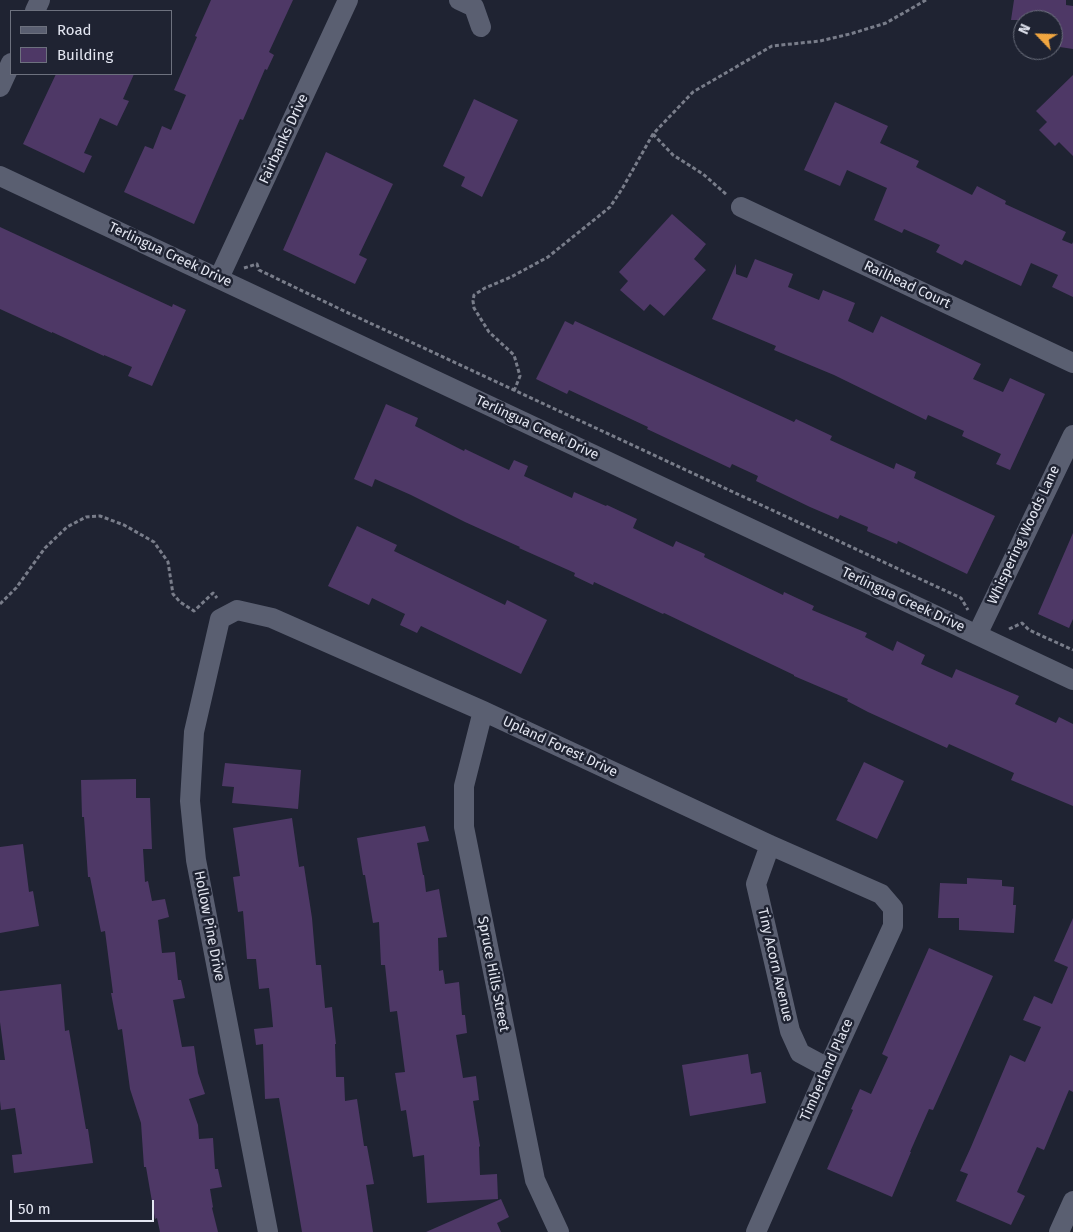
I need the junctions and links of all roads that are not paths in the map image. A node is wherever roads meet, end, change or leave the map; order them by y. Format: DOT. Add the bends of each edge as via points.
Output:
graph roads {
  1 [pos="348,0"];
  2 [pos="459,0"];
  3 [pos="481,27"];
  4 [pos="10,65"];
  5 [pos="0,87"];
  6 [pos="0,176"];
  7 [pos="741,207"];
  8 [pos="219,278"];
  9 [pos="1073,363"];
  10 [pos="1073,434"];
  11 [pos="225,617"];
  12 [pos="977,635"];
  13 [pos="1073,680"];
  14 [pos="483,711"];
  15 [pos="770,846"];
  16 [pos="893,908"];
  17 [pos="828,1068"];
  18 [pos="1073,1202"];
  19 [pos="268,1232"];
  20 [pos="559,1232"];
  21 [pos="756,1232"];
  22 [pos="1059,1232"];
  1 -- 8 [label="street, Fairbanks Drive"];
  2 -- 3 [label="street" via="474,7"];
  4 -- 5 [label="street"];
  6 -- 8 [label="street, Terlingua Creek Drive"];
  7 -- 9 [label="street, Railhead Court"];
  8 -- 12 [label="street, Terlingua Creek Drive"];
  10 -- 12 [label="street, Whispering Woods Lane"];
  11 -- 14 [label="street, Upland Forest Drive" via="237,610 272,618"];
  11 -- 19 [label="street, Hollow Pine Drive" via="194,732 190,801 196,860"];
  12 -- 13 [label="street, Terlingua Creek Drive"];
  14 -- 15 [label="street, Upland Forest Drive"];
  14 -- 20 [label="street, Spruce Hills Street" via="464,786 464,827 535,1180"];
  15 -- 16 [label="street, Upland Forest Drive" via="881,894"];
  15 -- 17 [label="street, Tiny Acorn Avenue" via="756,884 790,1031 800,1053"];
  16 -- 17 [label="street, Timberland Place" via="893,926"];
  17 -- 21 [label="street, Timberland Place"];
  18 -- 22 [label="street"];
}
